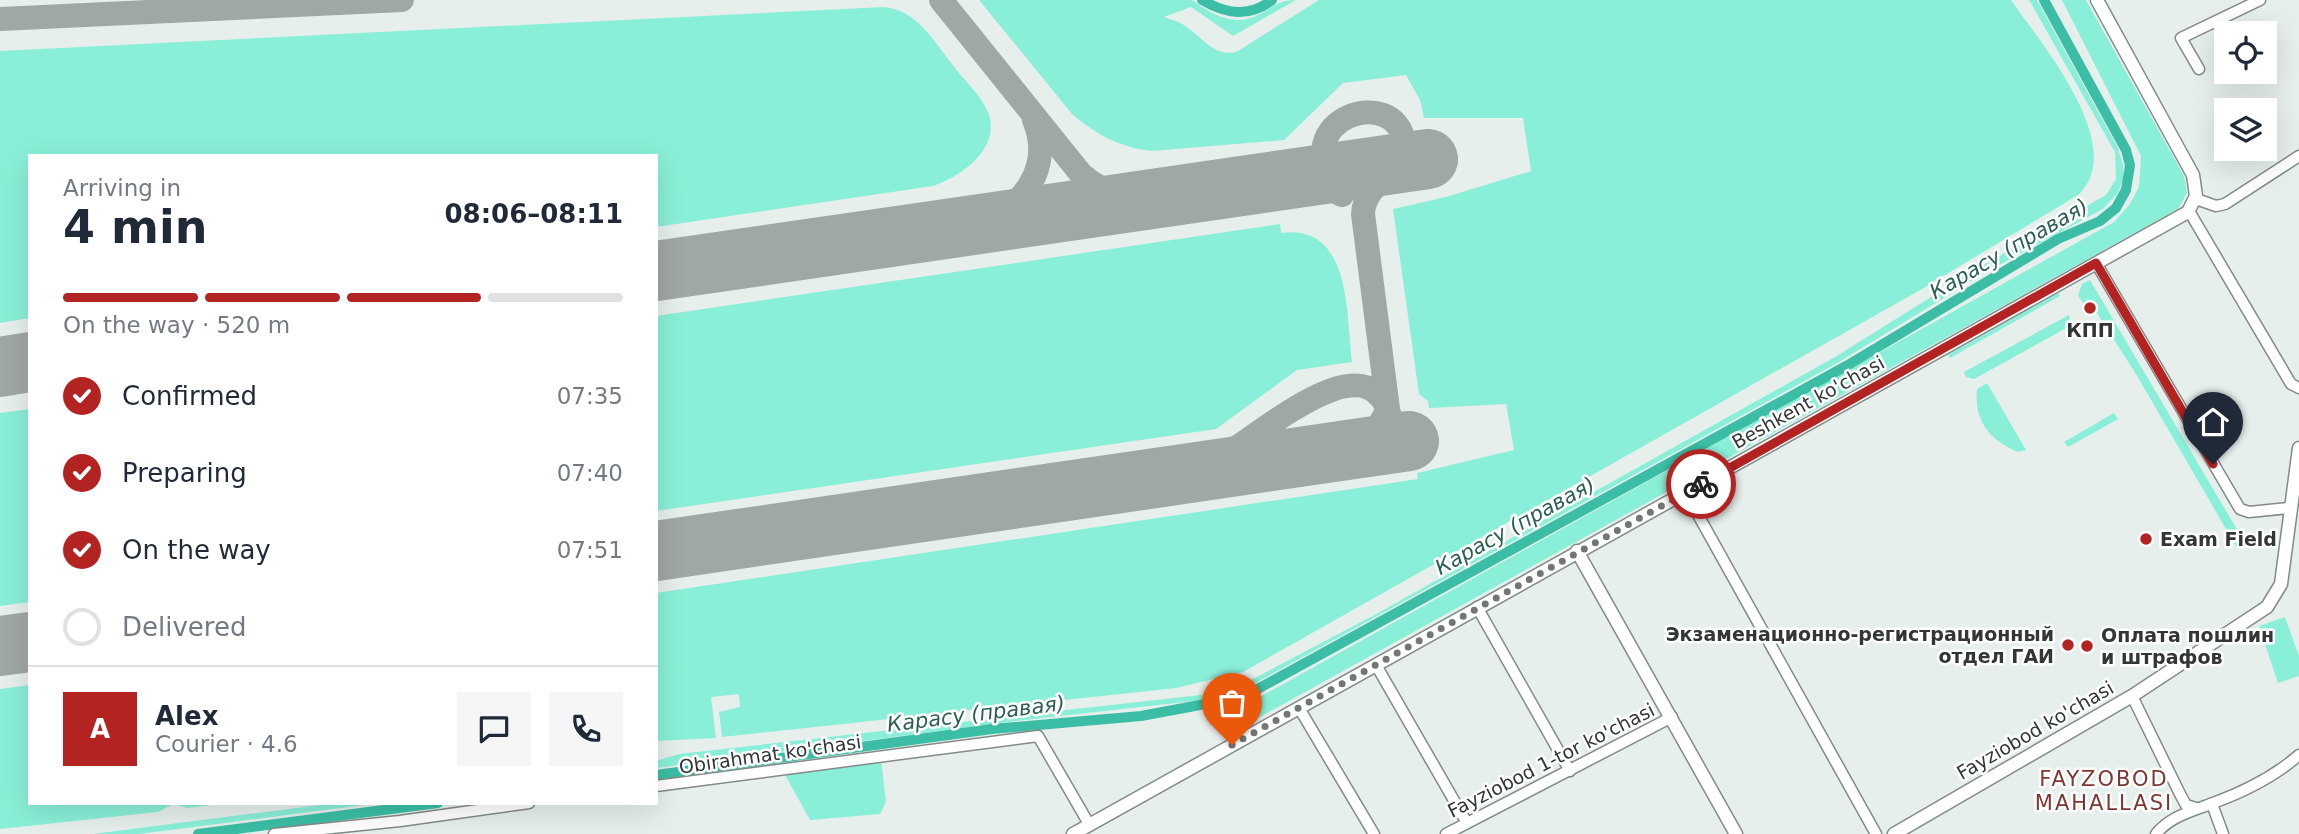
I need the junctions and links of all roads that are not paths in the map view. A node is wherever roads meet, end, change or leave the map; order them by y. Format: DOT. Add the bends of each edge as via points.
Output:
graph roads {
  1 [pos="2096,0"];
  2 [pos="2260,0"];
  3 [pos="2199,69"];
  4 [pos="2299,156"];
  5 [pos="2192,205"];
  6 [pos="2096,263"];
  7 [pos="2299,388"];
  8 [pos="2299,448"];
  9 [pos="1692,504"];
  10 [pos="2289,508"];
  11 [pos="1577,551"];
  12 [pos="1477,607"];
  13 [pos="1376,664"];
  14 [pos="2132,696"];
  15 [pos="1299,708"];
  16 [pos="1672,717"];
  17 [pos="2299,755"];
  18 [pos="1570,771"];
  19 [pos="658,786"];
  20 [pos="2212,804"];
  21 [pos="515,805"];
  22 [pos="2196,808"];
  23 [pos="1467,823"];
  24 [pos="1089,824"];
  25 [pos="274,834"];
  26 [pos="1073,834"];
  27 [pos="1374,834"];
  28 [pos="1446,834"];
  29 [pos="1736,834"];
  30 [pos="1876,834"];
  31 [pos="1894,834"];
  32 [pos="2156,834"];
  33 [pos="2223,834"];
  1 -- 5 [label="street" via="2193,174"];
  2 -- 3 [label="street" via="2182,38"];
  4 -- 5 [label="street" via="2225,204"];
  5 -- 6 [label="street, Beshkent ko'chasi"];
  5 -- 7 [label="street" via="2291,384"];
  6 -- 10 [label="street" via="2239,509"];
  6 -- 11 [label="street, Beshkent ko'chasi"];
  8 -- 10 [label="street, Fayziobod ko'chasi"];
  9 -- 30 [label="street"];
  10 -- 14 [label="street, Fayziobod ko'chasi" via="2281,584 2273,600"];
  11 -- 12 [label="street, Beshkent ko'chasi"];
  11 -- 16 [label="street"];
  12 -- 13 [label="street, Beshkent ko'chasi"];
  12 -- 18 [label="street"];
  13 -- 15 [label="street, Beshkent ko'chasi"];
  13 -- 23 [label="street"];
  14 -- 22 [label="street" via="2186,805"];
  14 -- 31 [label="street, Fayziobod ko'chasi"];
  15 -- 24 [label="street, Beshkent ko'chasi"];
  15 -- 27 [label="street"];
  16 -- 18 [label="street, Fayziobod 1-tor ko'chasi"];
  16 -- 29 [label="street"];
  17 -- 20 [label="street" via="2284,768"];
  18 -- 23 [label="street, Fayziobod 1-tor ko'chasi"];
  19 -- 24 [label="street, Obirahmat ko'chasi" via="1038,736"];
  20 -- 22 [label="street"];
  20 -- 33 [label="street"];
  21 -- 25 [label="street"];
  22 -- 32 [label="street"];
  23 -- 28 [label="street, Fayziobod 1-tor ko'chasi"];
  24 -- 26 [label="street, Beshkent ko'chasi"];
}
